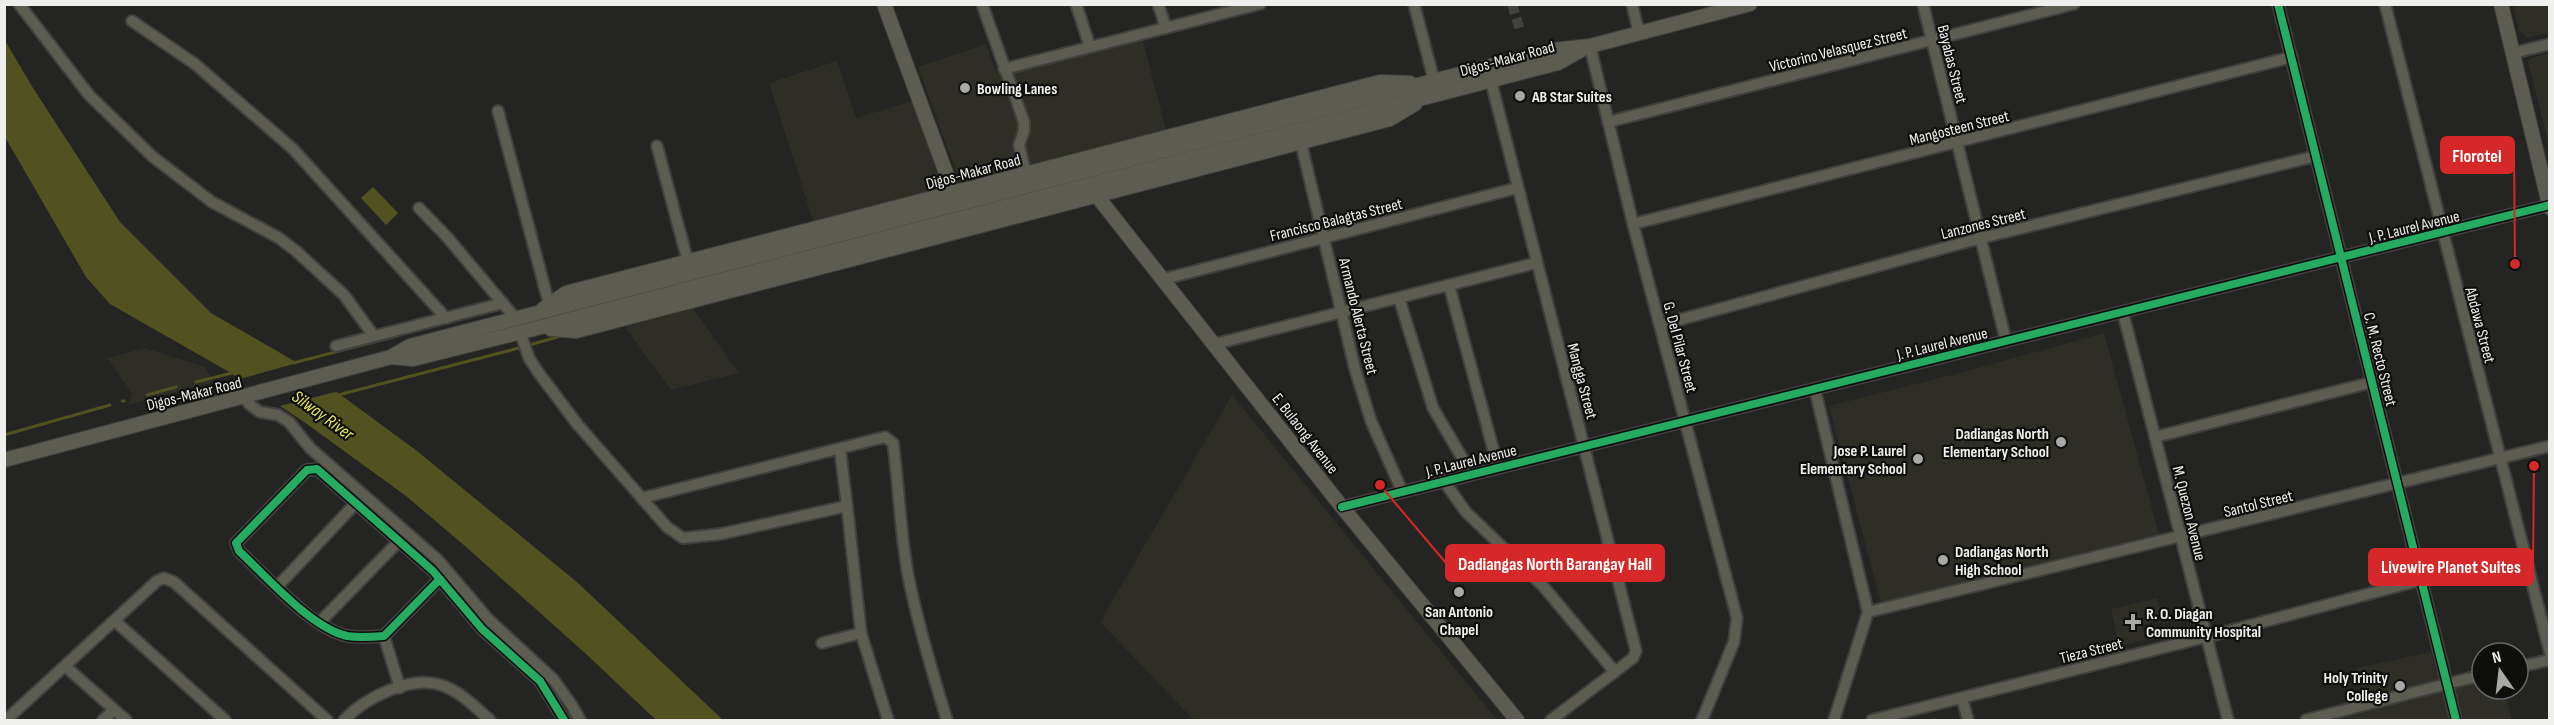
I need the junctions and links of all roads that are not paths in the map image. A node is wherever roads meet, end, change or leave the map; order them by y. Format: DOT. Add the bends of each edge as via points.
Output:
graph roads {
  1 [pos="19,4"];
  2 [pos="884,4"];
  3 [pos="982,4"];
  4 [pos="1076,4"];
  5 [pos="1158,4"];
  6 [pos="1260,4"];
  7 [pos="1414,4"];
  8 [pos="1632,4"];
  9 [pos="1750,4"];
  10 [pos="1923,4"];
  11 [pos="2074,4"];
  12 [pos="2278,4"];
  13 [pos="2385,4"];
  14 [pos="2501,4"];
  15 [pos="1233,8"];
  16 [pos="132,21"];
  17 [pos="1166,28"];
  18 [pos="1639,33"];
  19 [pos="1932,42"];
  20 [pos="2550,44"];
  21 [pos="1590,46"];
  22 [pos="1090,47"];
  23 [pos="2513,53"];
  24 [pos="2292,57"];
  25 [pos="1004,69"];
  26 [pos="1491,81"];
  27 [pos="1432,88"];
  28 [pos="498,111"];
  29 [pos="1608,122"];
  30 [pos="1301,143"];
  31 [pos="1957,143"];
  32 [pos="657,146"];
  33 [pos="2316,156"];
  34 [pos="1072,162"];
  35 [pos="1026,174"];
  36 [pos="1517,188"];
  37 [pos="953,193"];
  38 [pos="1096,196"];
  39 [pos="2549,206"];
  40 [pos="419,208"];
  41 [pos="1633,224"];
  42 [pos="966,230"];
  43 [pos="2442,233"];
  44 [pos="1324,237"];
  45 [pos="1981,238"];
  46 [pos="2341,258"];
  47 [pos="688,262"];
  48 [pos="1536,262"];
  49 [pos="1164,279"];
  50 [pos="1449,285"];
  51 [pos="1399,298"];
  52 [pos="503,303"];
  53 [pos="549,304"];
  54 [pos="1342,313"];
  55 [pos="2123,313"];
  56 [pos="446,318"];
  57 [pos="535,322"];
  58 [pos="1660,325"];
  59 [pos="518,326"];
  60 [pos="374,336"];
  61 [pos="2006,341"];
  62 [pos="1215,344"];
  63 [pos="336,346"];
  64 [pos="2373,382"];
  65 [pos="1815,390"];
  66 [pos="249,396"];
  67 [pos="1685,422"];
  68 [pos="2155,437"];
  69 [pos="1584,446"];
  70 [pos="2550,446"];
  71 [pos="840,449"];
  72 [pos="2500,458"];
  73 [pos="4,460"];
  74 [pos="1498,467"];
  75 [pos="1471,473"];
  76 [pos="1443,480"];
  77 [pos="2398,484"];
  78 [pos="1402,491"];
  79 [pos="642,498"];
  80 [pos="356,503"];
  81 [pos="847,506"];
  82 [pos="1342,507"];
  83 [pos="2180,537"];
  84 [pos="399,541"];
  85 [pos="440,579"];
  86 [pos="2421,580"];
  87 [pos="277,587"];
  88 [pos="1868,612"];
  89 [pos="115,621"];
  90 [pos="319,623"];
  91 [pos="861,633"];
  92 [pos="384,636"];
  93 [pos="2206,637"];
  94 [pos="822,643"];
  95 [pos="2550,653"];
  96 [pos="2550,660"];
  97 [pos="2530,664"];
  98 [pos="65,666"];
  99 [pos="1615,672"];
  100 [pos="2470,678"];
  101 [pos="2447,683"];
  102 [pos="400,688"];
  103 [pos="1962,698"];
  104 [pos="114,710"];
  105 [pos="6,720"];
  106 [pos="103,720"];
  107 [pos="126,720"];
  108 [pos="225,720"];
  109 [pos="327,720"];
  110 [pos="344,720"];
  111 [pos="490,720"];
  112 [pos="564,720"];
  113 [pos="580,720"];
  114 [pos="888,720"];
  115 [pos="947,720"];
  116 [pos="1517,720"];
  117 [pos="1551,720"];
  118 [pos="1702,720"];
  119 [pos="1834,720"];
  120 [pos="1872,720"];
  121 [pos="1968,720"];
  122 [pos="2228,720"];
  123 [pos="2306,720"];
  124 [pos="2456,720"];
  1 -- 60 [label="street" via="89,95 153,157 212,202 288,244 344,295"];
  2 -- 37 [label="main road"];
  3 -- 25 [label="street"];
  4 -- 22 [label="street"];
  5 -- 17 [label="street"];
  6 -- 15 [label="street"];
  7 -- 27 [label="street"];
  8 -- 18 [label="street"];
  9 -- 18 [label="main road, Digos-Makar Road"];
  10 -- 19 [label="street, Bayabas Street"];
  11 -- 19 [label="street, Victorino Velasquez Street"];
  12 -- 24 [label="street, C. M. Recto Street"];
  13 -- 43 [label="street, Abdawa Street"];
  14 -- 23 [label="main road"];
  15 -- 17 [label="street"];
  16 -- 56 [label="street" via="195,64 293,149"];
  17 -- 22 [label="street"];
  18 -- 21 [label="main road, Digos-Makar Road"];
  19 -- 29 [label="street, Victorino Velasquez Street"];
  19 -- 31 [label="street, Bayabas Street"];
  20 -- 23 [label="street"];
  21 -- 26 [label="main road, Digos-Makar Road" via="1558,63"];
  21 -- 27 [label="main road, Digos-Makar Road" via="1553,50"];
  21 -- 29 [label="street, G. Del Pilar Street"];
  22 -- 25 [label="street"];
  23 -- 39 [label="main road"];
  24 -- 31 [label="street, Mangosteen Street"];
  24 -- 33 [label="street, C. M. Recto Street"];
  25 -- 35 [label="street" via="1024,122 1019,145"];
  26 -- 27 [label="main road, Digos-Makar Road"];
  26 -- 36 [label="street, Mangga Street"];
  27 -- 30 [label="main road, Digos-Makar Road" via="1390,120"];
  27 -- 34 [label="main road, Digos-Makar Road" via="1380,82"];
  27 -- 57 [label="main road, Digos-Makar Road"];
  28 -- 53 [label="street"];
  29 -- 41 [label="street, G. Del Pilar Street"];
  30 -- 38 [label="main road, Digos-Makar Road"];
  30 -- 44 [label="street, Armando Alerta Street"];
  31 -- 41 [label="street, Mangosteen Street"];
  31 -- 45 [label="street, Bayabas Street"];
  32 -- 47 [label="street"];
  33 -- 45 [label="street, Lanzones Street"];
  33 -- 46 [label="street, C. M. Recto Street"];
  34 -- 35 [label="main road, Digos-Makar Road"];
  34 -- 38 [label="main road, E. Bulaong Avenue"];
  35 -- 37 [label="main road, Digos-Makar Road"];
  36 -- 44 [label="street, Francisco Balagtas Street"];
  36 -- 48 [label="street, Mangga Street"];
  37 -- 42 [label="main road"];
  37 -- 47 [label="main road, Digos-Makar Road"];
  38 -- 42 [label="main road, Digos-Makar Road"];
  38 -- 49 [label="main road, E. Bulaong Avenue"];
  39 -- 43 [label="street, J. P. Laurel Avenue"];
  40 -- 52 [label="street"];
  41 -- 58 [label="street, G. Del Pilar Street"];
  42 -- 57 [label="main road, Digos-Makar Road" via="576,331"];
  43 -- 46 [label="street, J. P. Laurel Avenue"];
  43 -- 72 [label="street, Abdawa Street"];
  44 -- 49 [label="street, Francisco Balagtas Street"];
  44 -- 54 [label="street, Armando Alerta Street"];
  45 -- 58 [label="street, Lanzones Street"];
  45 -- 61 [label="street, Bayabas Street"];
  46 -- 55 [label="street, J. P. Laurel Avenue"];
  46 -- 64 [label="street, C. M. Recto Street"];
  47 -- 53 [label="main road, Digos-Makar Road" via="566,293"];
  48 -- 50 [label="street"];
  48 -- 69 [label="street, Mangga Street"];
  49 -- 62 [label="main road, E. Bulaong Avenue"];
  50 -- 51 [label="street"];
  50 -- 74 [label="street"];
  51 -- 54 [label="street"];
  51 -- 75 [label="street" via="1433,408"];
  52 -- 56 [label="street"];
  52 -- 59 [label="street"];
  53 -- 57 [label="main road, Digos-Makar Road"];
  54 -- 62 [label="street"];
  54 -- 78 [label="street, Armando Alerta Street" via="1371,420"];
  55 -- 61 [label="street, J. P. Laurel Avenue"];
  55 -- 68 [label="street, M. Quezon Avenue"];
  56 -- 60 [label="street"];
  57 -- 59 [label="main road, Digos-Makar Road"];
  58 -- 67 [label="street, G. Del Pilar Street"];
  59 -- 66 [label="main road, Digos-Makar Road" via="410,346 372,363"];
  59 -- 79 [label="street" via="538,372"];
  60 -- 63 [label="street"];
  61 -- 65 [label="street, J. P. Laurel Avenue"];
  62 -- 82 [label="main road, E. Bulaong Avenue"];
  64 -- 68 [label="street"];
  64 -- 77 [label="street, C. M. Recto Street"];
  65 -- 67 [label="street, J. P. Laurel Avenue"];
  65 -- 88 [label="street"];
  66 -- 73 [label="main road, Digos-Makar Road"];
  66 -- 113 [label="street" via="254,408 289,422 310,448 438,560 489,620 553,680"];
  67 -- 69 [label="street, J. P. Laurel Avenue"];
  67 -- 118 [label="street, G. Del Pilar Street" via="1738,625"];
  68 -- 83 [label="street, M. Quezon Avenue"];
  69 -- 74 [label="street, J. P. Laurel Avenue"];
  69 -- 99 [label="street, Mangga Street" via="1636,651 1634,658"];
  70 -- 72 [label="street, Santol Street"];
  71 -- 79 [label="street"];
  71 -- 81 [label="street"];
  71 -- 115 [label="street" via="885,437 893,443 908,572 932,677"];
  72 -- 77 [label="street, Santol Street"];
  72 -- 95 [label="street, Abdawa Street"];
  74 -- 75 [label="street, J. P. Laurel Avenue"];
  75 -- 76 [label="street, J. P. Laurel Avenue"];
  76 -- 78 [label="street, J. P. Laurel Avenue"];
  76 -- 99 [label="street" via="1466,512 1543,586"];
  77 -- 83 [label="street, Santol Street"];
  77 -- 86 [label="street, C. M. Recto Street"];
  78 -- 82 [label="street, J. P. Laurel Avenue"];
  79 -- 81 [label="street" via="667,527 691,539"];
  80 -- 84 [label="street"];
  80 -- 87 [label="street"];
  80 -- 87 [label="street" via="320,470 309,469 238,539 239,551"];
  81 -- 91 [label="street"];
  82 -- 116 [label="main road, E. Bulaong Avenue"];
  83 -- 88 [label="street, Santol Street"];
  83 -- 93 [label="street, M. Quezon Avenue"];
  84 -- 85 [label="street"];
  84 -- 90 [label="street"];
  85 -- 92 [label="street"];
  85 -- 112 [label="street" via="482,629 540,681"];
  86 -- 93 [label="street, Tieza Street"];
  86 -- 101 [label="street, C. M. Recto Street"];
  87 -- 90 [label="street"];
  88 -- 119 [label="street"];
  89 -- 98 [label="street"];
  89 -- 108 [label="street"];
  89 -- 109 [label="street" via="157,581 170,579"];
  90 -- 92 [label="street" via="347,636"];
  91 -- 94 [label="street"];
  91 -- 114 [label="street"];
  92 -- 102 [label="street"];
  93 -- 103 [label="street, Tieza Street"];
  93 -- 122 [label="street, M. Quezon Avenue"];
  96 -- 97 [label="street"];
  98 -- 104 [label="street"];
  98 -- 105 [label="street"];
  99 -- 117 [label="street, Mangga Street"];
  100 -- 101 [label="street"];
  101 -- 123 [label="street"];
  101 -- 124 [label="street, C. M. Recto Street"];
  102 -- 110 [label="street" via="361,706"];
  102 -- 111 [label="street" via="417,683 442,685"];
  103 -- 120 [label="street, Tieza Street"];
  103 -- 121 [label="street"];
  104 -- 106 [label="street"];
  104 -- 107 [label="street"];
}
